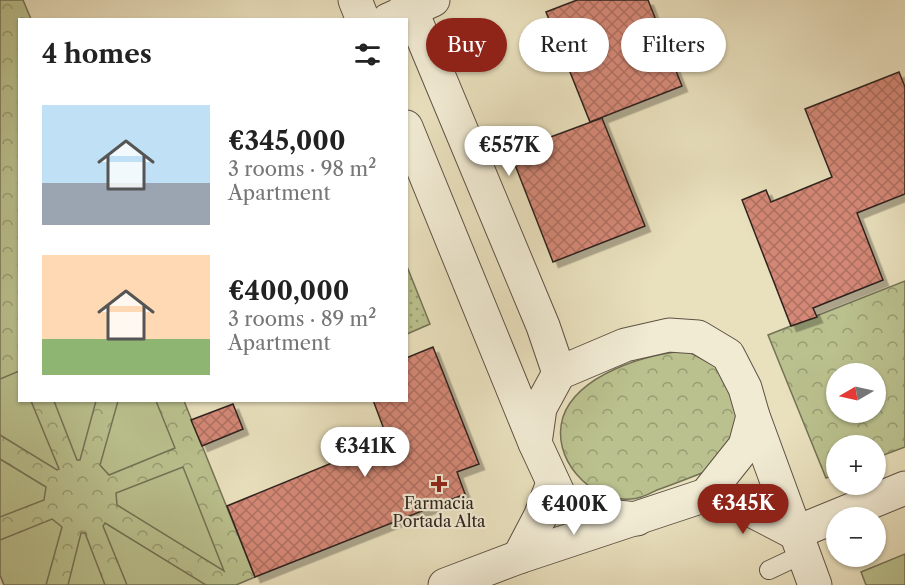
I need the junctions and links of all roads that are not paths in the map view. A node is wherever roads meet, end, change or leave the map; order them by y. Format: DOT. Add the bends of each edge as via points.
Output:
graph roads {
  1 [pos="355,0"];
  2 [pos="410,7"];
  3 [pos="362,18"];
  4 [pos="408,132"];
  5 [pos="559,373"];
  6 [pos="753,416"];
  7 [pos="535,442"];
  8 [pos="553,483"];
  9 [pos="905,488"];
  10 [pos="706,495"];
  11 [pos="637,519"];
  12 [pos="799,543"];
  13 [pos="519,557"];
  14 [pos="769,570"];
  15 [pos="445,585"];
  16 [pos="815,585"];
  1 -- 3 [label="street"];
  2 -- 5 [label="street"];
  4 -- 7 [label="street"];
  5 -- 6 [label="street" via="625,345 669,335 698,337 728,356 745,388"];
  5 -- 7 [label="street" via="540,408"];
  6 -- 10 [label="street" via="745,446"];
  6 -- 12 [label="street"];
  7 -- 8 [label="street"];
  8 -- 11 [label="street" via="560,497 587,514"];
  8 -- 13 [label="street"];
  9 -- 12 [label="street"];
  10 -- 11 [label="street"];
  10 -- 12 [label="street" via="743,506"];
  11 -- 13 [label="street"];
  12 -- 14 [label="lane"];
  12 -- 16 [label="street"];
  13 -- 15 [label="street"];
}
